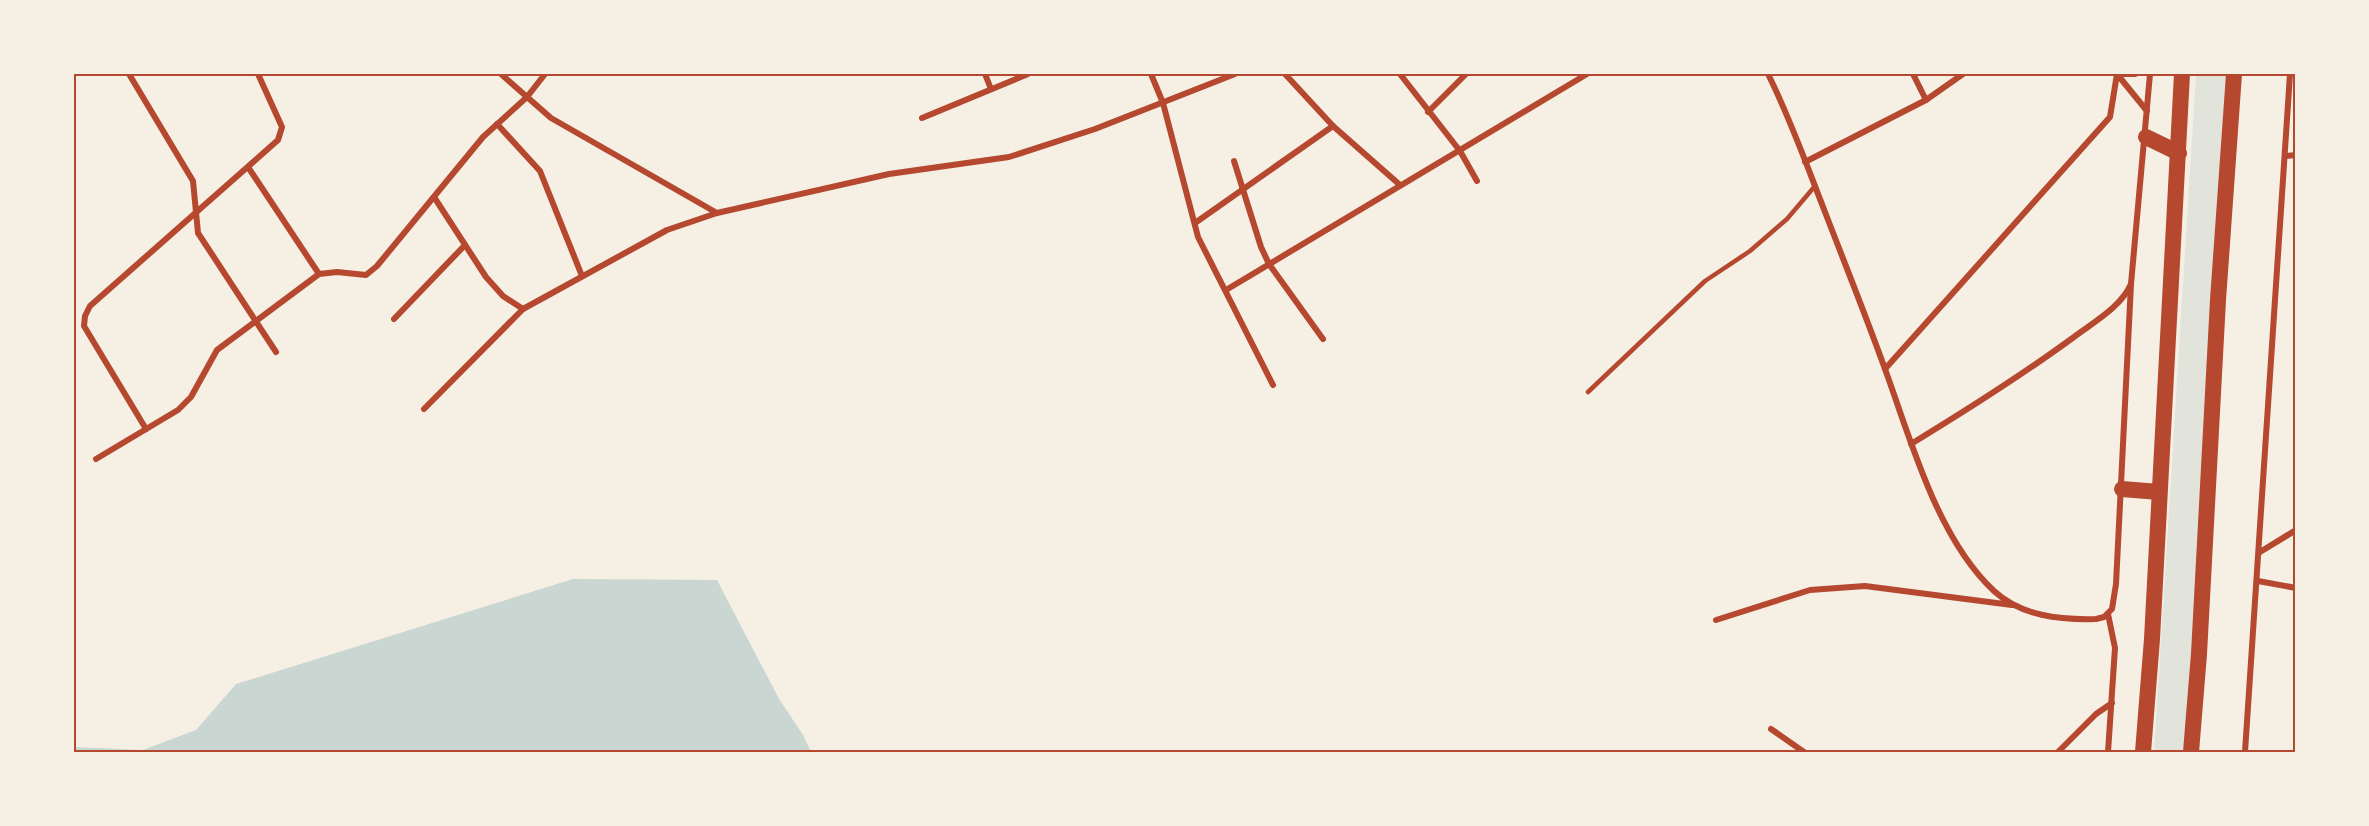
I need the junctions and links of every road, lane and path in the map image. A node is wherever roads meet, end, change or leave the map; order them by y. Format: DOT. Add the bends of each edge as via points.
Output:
graph roads {
  1 [pos="129,74"];
  2 [pos="258,74"];
  3 [pos="501,74"];
  4 [pos="545,74"];
  5 [pos="985,74"];
  6 [pos="1028,74"];
  7 [pos="1151,74"];
  8 [pos="1232,74"];
  9 [pos="1285,74"];
  10 [pos="1400,74"];
  11 [pos="1466,74"];
  12 [pos="1587,74"];
  13 [pos="1768,74"];
  14 [pos="1913,74"];
  15 [pos="1963,74"];
  16 [pos="2118,74"];
  17 [pos="2135,74"];
  18 [pos="2150,74"];
  19 [pos="2182,74"];
  20 [pos="2234,74"];
  21 [pos="2290,74"];
  22 [pos="991,89"];
  23 [pos="527,97"];
  24 [pos="1926,100"];
  25 [pos="1163,103"];
  26 [pos="2147,111"];
  27 [pos="1428,112"];
  28 [pos="922,118"];
  29 [pos="497,124"];
  30 [pos="1333,126"];
  31 [pos="2146,137"];
  32 [pos="1460,151"];
  33 [pos="2179,153"];
  34 [pos="2295,154"];
  35 [pos="2285,156"];
  36 [pos="1234,161"];
  37 [pos="1805,162"];
  38 [pos="248,166"];
  39 [pos="1477,181"];
  40 [pos="1400,185"];
  41 [pos="1815,186"];
  42 [pos="1243,190"];
  43 [pos="434,197"];
  44 [pos="198,211"];
  45 [pos="717,213"];
  46 [pos="1195,223"];
  47 [pos="465,245"];
  48 [pos="1269,264"];
  49 [pos="319,274"];
  50 [pos="582,276"];
  51 [pos="2131,284"];
  52 [pos="1226,290"];
  53 [pos="523,309"];
  54 [pos="394,319"];
  55 [pos="255,320"];
  56 [pos="1323,339"];
  57 [pos="276,352"];
  58 [pos="1885,369"];
  59 [pos="1273,385"];
  60 [pos="1588,392"];
  61 [pos="424,409"];
  62 [pos="146,429"];
  63 [pos="1911,444"];
  64 [pos="96,459"];
  65 [pos="2122,489"];
  66 [pos="2159,492"];
  67 [pos="2295,530"];
  68 [pos="2260,552"];
  69 [pos="2258,581"];
  70 [pos="2295,588"];
  71 [pos="2013,605"];
  72 [pos="2108,614"];
  73 [pos="1716,620"];
  74 [pos="2112,703"];
  75 [pos="1771,729"];
  76 [pos="1804,753"];
  77 [pos="2058,753"];
  78 [pos="2108,753"];
  79 [pos="2143,753"];
  80 [pos="2191,753"];
  81 [pos="2245,753"];
  1 -- 44 [label="street" via="194,181"];
  2 -- 38 [label="street" via="282,127 278,141"];
  3 -- 23 [label="street"];
  4 -- 23 [label="street"];
  5 -- 22 [label="street"];
  6 -- 22 [label="street"];
  7 -- 25 [label="street"];
  8 -- 25 [label="street"];
  9 -- 30 [label="street"];
  10 -- 27 [label="street"];
  11 -- 27 [label="street"];
  12 -- 32 [label="street"];
  13 -- 37 [label="street"];
  14 -- 24 [label="street"];
  15 -- 24 [label="street"];
  16 -- 17 [label="street"];
  16 -- 26 [label="street"];
  16 -- 58 [label="street" via="2110,117"];
  18 -- 26 [label="street"];
  19 -- 33 [label="highway"];
  20 -- 80 [label="highway"];
  21 -- 35 [label="street"];
  22 -- 28 [label="street"];
  23 -- 29 [label="street"];
  23 -- 45 [label="street" via="551,118"];
  24 -- 37 [label="street"];
  25 -- 45 [label="street" via="1009,158 889,174"];
  25 -- 46 [label="street"];
  26 -- 31 [label="street"];
  27 -- 32 [label="street"];
  29 -- 43 [label="street"];
  29 -- 50 [label="street" via="540,171"];
  30 -- 40 [label="street"];
  30 -- 42 [label="street"];
  31 -- 33 [label="highway"];
  31 -- 51 [label="street"];
  32 -- 39 [label="street"];
  32 -- 40 [label="street"];
  33 -- 66 [label="highway"];
  34 -- 35 [label="street"];
  35 -- 68 [label="street"];
  36 -- 42 [label="street"];
  37 -- 41 [label="street"];
  38 -- 44 [label="street"];
  38 -- 49 [label="street"];
  40 -- 48 [label="street"];
  41 -- 58 [label="street"];
  41 -- 60 [label="lane" via="1787,219 1750,251 1705,281"];
  42 -- 46 [label="street"];
  42 -- 48 [label="street"];
  43 -- 47 [label="street"];
  43 -- 49 [label="street" via="377,267 366,275"];
  44 -- 55 [label="street" via="198,233"];
  44 -- 62 [label="street" via="90,306 85,316 84,326"];
  45 -- 50 [label="street" via="667,230"];
  46 -- 52 [label="street" via="1198,237"];
  47 -- 53 [label="street" via="486,278"];
  47 -- 54 [label="street"];
  48 -- 52 [label="street"];
  48 -- 56 [label="street"];
  49 -- 55 [label="street"];
  50 -- 53 [label="street"];
  51 -- 63 [label="street" via="2105,314 2033,367"];
  51 -- 65 [label="street"];
  52 -- 59 [label="street"];
  53 -- 61 [label="street"];
  55 -- 57 [label="street"];
  55 -- 62 [label="street" via="217,350 191,397 178,410"];
  58 -- 63 [label="street"];
  62 -- 64 [label="street"];
  63 -- 71 [label="street" via="1964,555 1994,591"];
  65 -- 66 [label="highway"];
  65 -- 72 [label="street" via="2116,584"];
  66 -- 79 [label="highway"];
  67 -- 68 [label="street"];
  68 -- 69 [label="street"];
  69 -- 70 [label="street"];
  69 -- 81 [label="street"];
  71 -- 72 [label="street" via="2036,614 2086,619"];
  71 -- 73 [label="street" via="1865,586 1810,590"];
  72 -- 74 [label="street" via="2115,648"];
  74 -- 77 [label="street"];
  74 -- 78 [label="street"];
  75 -- 76 [label="street"];
}
